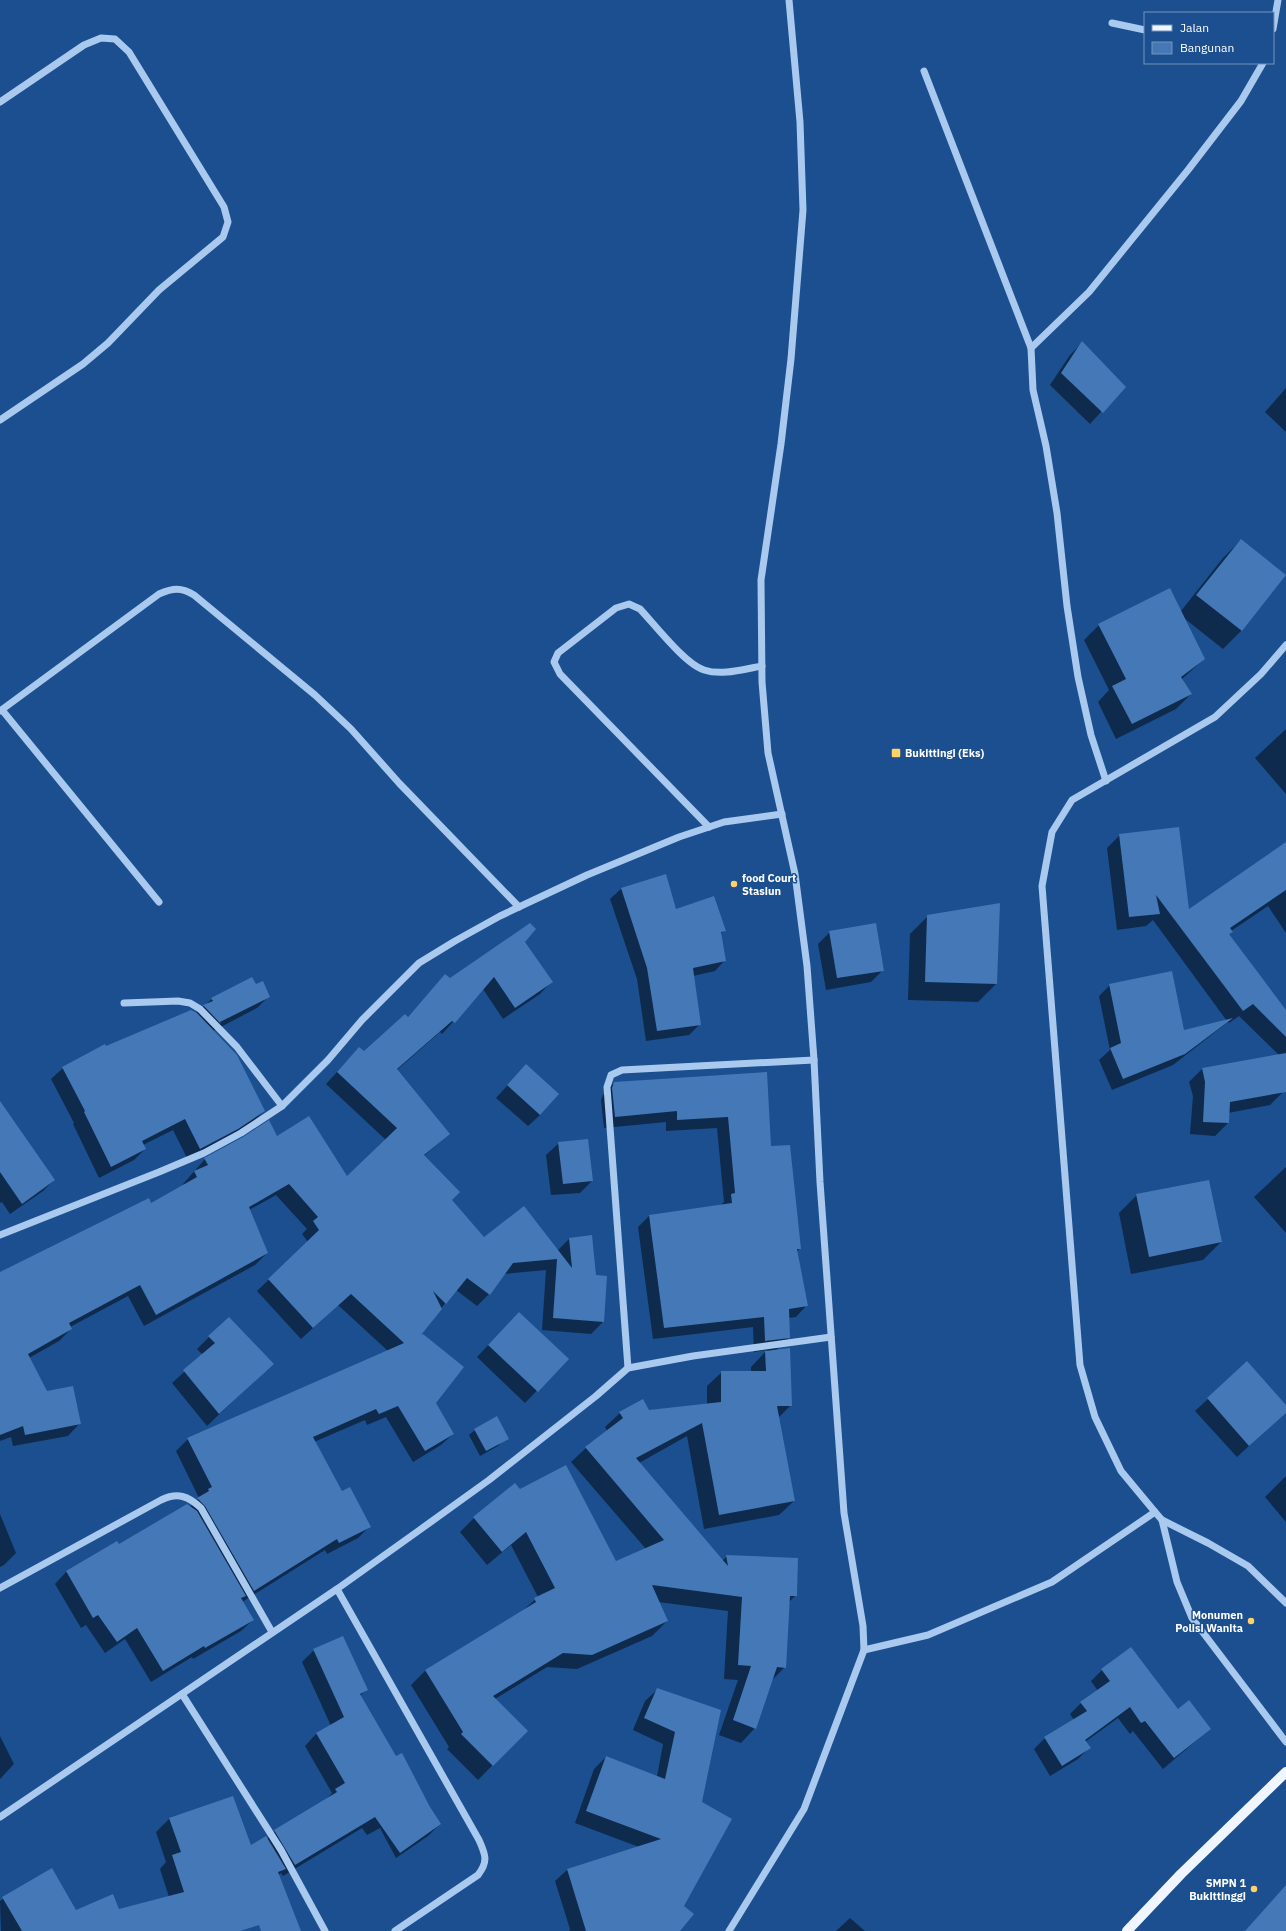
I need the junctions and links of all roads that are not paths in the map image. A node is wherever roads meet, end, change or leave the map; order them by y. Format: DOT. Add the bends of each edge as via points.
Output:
graph roads {
  1 [pos="789,0"];
  2 [pos="1278,0"];
  3 [pos="1112,23"];
  4 [pos="1274,23"];
  5 [pos="1144,30"];
  6 [pos="1262,64"];
  7 [pos="924,70"];
  8 [pos="0,102"];
  9 [pos="1031,348"];
  10 [pos="0,420"];
  11 [pos="1286,645"];
  12 [pos="762,666"];
  13 [pos="1,711"];
  14 [pos="1106,781"];
  15 [pos="782,814"];
  16 [pos="709,827"];
  17 [pos="158,902"];
  18 [pos="519,907"];
  19 [pos="124,1003"];
  20 [pos="814,1060"];
  21 [pos="282,1106"];
  22 [pos="0,1235"];
  23 [pos="831,1337"];
  24 [pos="628,1368"];
  25 [pos="1155,1512"];
  26 [pos="1162,1520"];
  27 [pos="0,1588"];
  28 [pos="337,1589"];
  29 [pos="1286,1603"];
  30 [pos="272,1632"];
  31 [pos="864,1650"];
  32 [pos="182,1694"];
  33 [pos="1286,1742"];
  34 [pos="1286,1772"];
  35 [pos="0,1817"];
  36 [pos="325,1931"];
  37 [pos="395,1931"];
  38 [pos="729,1931"];
  39 [pos="1128,1931"];
  1 -- 12 [label="street" via="800,122 803,210 791,359 761,580"];
  2 -- 4 [label="street"];
  3 -- 5 [label="street"];
  6 -- 9 [label="street" via="1237,107 1089,292"];
  7 -- 9 [label="street"];
  8 -- 10 [label="street" via="84,45 101,38 115,39 129,52 224,208 228,222 223,237 159,290 108,343 83,364"];
  9 -- 14 [label="street" via="1033,390 1058,512 1067,606 1078,678 1091,735"];
  11 -- 14 [label="street" via="1261,674 1215,717"];
  12 -- 15 [label="street" via="768,753"];
  12 -- 16 [label="street" via="718,672 704,670 692,664 640,609 629,604 616,608 558,653 554,662 560,674"];
  13 -- 17 [label="street"];
  13 -- 18 [label="street" via="159,594 171,589 184,589 315,695 351,729 399,783"];
  14 -- 25 [label="street" via="1072,800 1052,832 1042,886 1080,1365 1095,1417 1121,1471"];
  15 -- 16 [label="street" via="724,822"];
  15 -- 20 [label="street" via="795,874 807,966"];
  16 -- 18 [label="street" via="679,836 587,874"];
  18 -- 21 [label="street" via="419,963"];
  19 -- 21 [label="street" via="178,1001 200,1008 237,1047"];
  20 -- 23 [label="street"];
  20 -- 24 [label="street" via="622,1070 612,1075 607,1087"];
  21 -- 22 [label="street" via="204,1153"];
  23 -- 24 [label="street" via="693,1356"];
  23 -- 31 [label="street" via="844,1513 863,1626"];
  24 -- 28 [label="street" via="489,1480"];
  25 -- 26 [label="street"];
  25 -- 31 [label="street" via="1052,1582 928,1635"];
  26 -- 29 [label="street" via="1248,1566"];
  26 -- 33 [label="street" via="1177,1582 1192,1618"];
  27 -- 30 [label="street" via="161,1500 171,1495 180,1496 191,1499 201,1508"];
  28 -- 30 [label="street"];
  28 -- 37 [label="street" via="479,1840 485,1855 484,1867 478,1875"];
  30 -- 32 [label="street"];
  31 -- 38 [label="street" via="804,1809"];
  32 -- 35 [label="street"];
  32 -- 36 [label="street" via="281,1850"];
  34 -- 39 [label="main road" via="1181,1874"];
}
